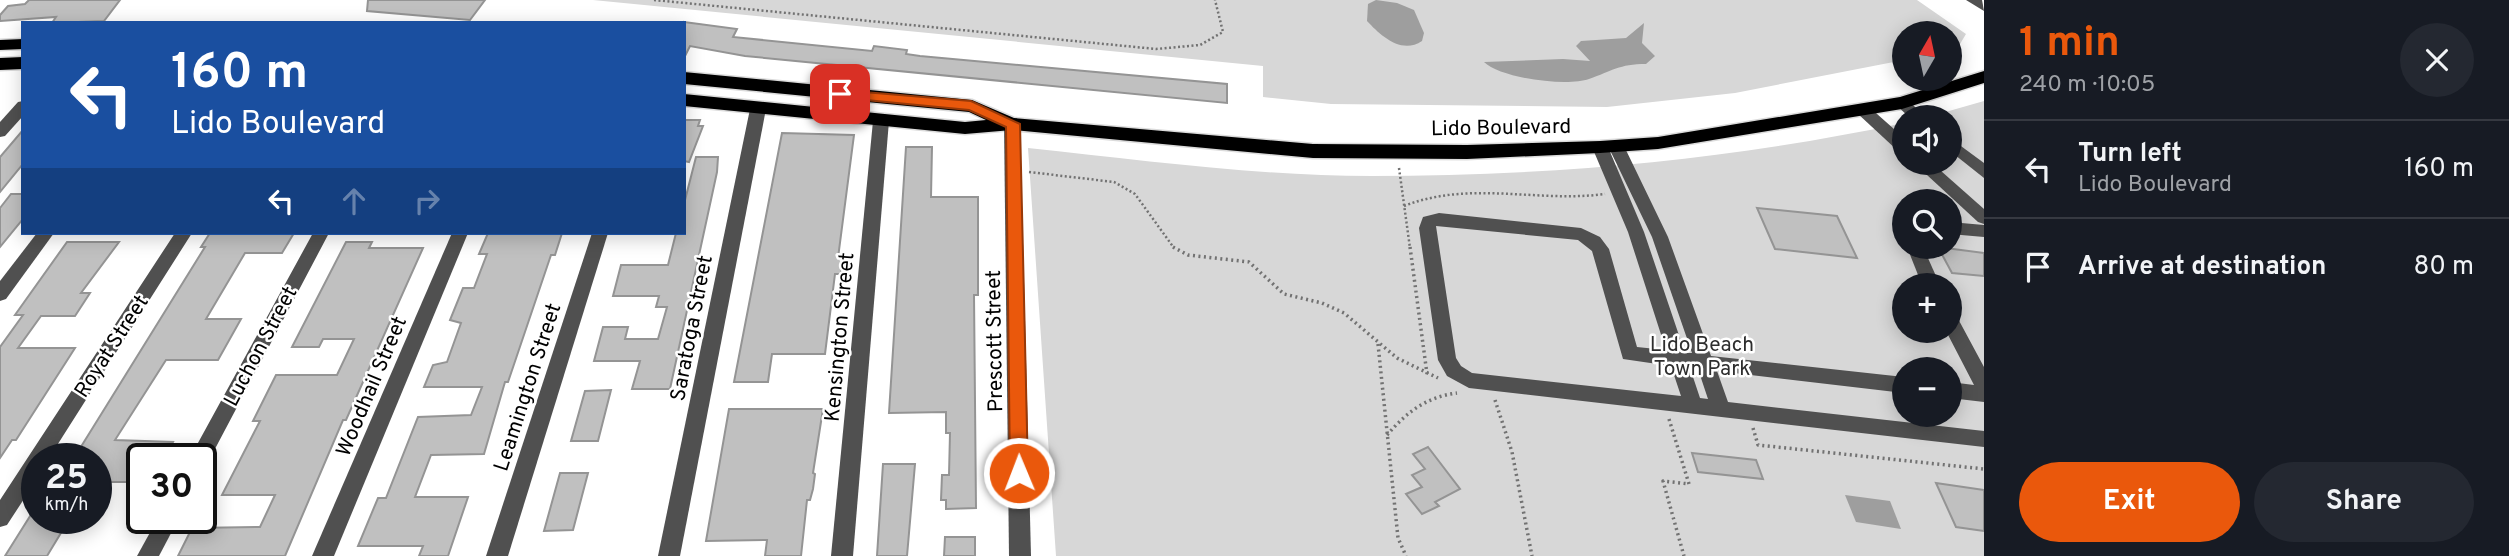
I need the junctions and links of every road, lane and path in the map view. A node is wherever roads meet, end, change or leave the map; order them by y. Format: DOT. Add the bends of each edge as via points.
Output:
graph roads {
  1 [pos="654,0"];
  2 [pos="1215,0"];
  3 [pos="1973,0"];
  4 [pos="1984,7"];
  5 [pos="21,44"];
  6 [pos="0,46"];
  7 [pos="21,63"];
  8 [pos="0,64"];
  9 [pos="1984,77"];
  10 [pos="686,78"];
  11 [pos="686,100"];
  12 [pos="1902,103"];
  13 [pos="1904,105"];
  14 [pos="21,108"];
  15 [pos="758,108"];
  16 [pos="1862,109"];
  17 [pos="881,121"];
  18 [pos="1013,124"];
  19 [pos="0,132"];
  20 [pos="1892,136"];
  21 [pos="1608,147"];
  22 [pos="1397,152"];
  23 [pos="1962,154"];
  24 [pos="1013,170"];
  25 [pos="1984,172"];
  26 [pos="1936,175"];
  27 [pos="1618,191"];
  28 [pos="1404,206"];
  29 [pos="1984,218"];
  30 [pos="1962,229"];
  31 [pos="1984,231"];
  32 [pos="44,235"];
  33 [pos="183,235"];
  34 [pos="320,235"];
  35 [pos="459,235"];
  36 [pos="599,235"];
  37 [pos="0,294"];
  38 [pos="1962,343"];
  39 [pos="1378,344"];
  40 [pos="1679,359"];
  41 [pos="1705,362"];
  42 [pos="1427,374"];
  43 [pos="1450,383"];
  44 [pos="1892,384"];
  45 [pos="1984,385"];
  46 [pos="1962,391"];
  47 [pos="1462,393"];
  48 [pos="1984,394"];
  49 [pos="1507,397"];
  50 [pos="1721,409"];
  51 [pos="1687,412"];
  52 [pos="1741,426"];
  53 [pos="1387,435"];
  54 [pos="1984,439"];
  55 [pos="49,443"];
  56 [pos="208,443"];
  57 [pos="1984,469"];
  58 [pos="21,486"];
  59 [pos="0,518"];
  60 [pos="160,534"];
  61 [pos="148,556"];
  62 [pos="323,556"];
  63 [pos="497,556"];
  64 [pos="669,556"];
  65 [pos="842,556"];
  66 [pos="1020,556"];
  67 [pos="1406,556"];
  68 [pos="1532,556"];
  69 [pos="1684,556"];
  1 -- 2 [label="path" via="1156,49 1211,43 1223,32"];
  3 -- 4 [label="street"];
  5 -- 6 [label="highway"];
  7 -- 8 [label="highway"];
  9 -- 12 [label="highway, Lido Boulevard"];
  10 -- 18 [label="highway, Lido Boulevard" via="971,106"];
  11 -- 15 [label="highway, Lido Boulevard"];
  12 -- 13 [label="street"];
  12 -- 16 [label="highway, Lido Boulevard"];
  14 -- 19 [label="street"];
  15 -- 17 [label="highway, Lido Boulevard"];
  15 -- 64 [label="street, Saratoga Street"];
  16 -- 20 [label="street"];
  16 -- 21 [label="highway, Lido Boulevard"];
  17 -- 18 [label="highway, Lido Boulevard" via="965,128"];
  17 -- 65 [label="street, Kensington Street"];
  18 -- 22 [label="highway, Lido Boulevard" via="1313,151"];
  18 -- 24 [label="street, Prescott Street"];
  21 -- 22 [label="highway, Lido Boulevard"];
  21 -- 27 [label="street"];
  21 -- 41 [label="street" via="1660,237"];
  22 -- 28 [label="path"];
  23 -- 25 [label="street"];
  24 -- 39 [label="path" via="1114,182 1135,194 1175,248 1188,255 1249,262 1284,294 1344,313"];
  24 -- 66 [label="street, Prescott Street"];
  26 -- 29 [label="street"];
  27 -- 28 [label="path" via="1558,200 1460,190 1426,195"];
  27 -- 40 [label="street"];
  28 -- 42 [label="path"];
  30 -- 31 [label="street"];
  32 -- 37 [label="street"];
  33 -- 55 [label="street, Royat Street"];
  34 -- 56 [label="street, Luchon Street"];
  35 -- 62 [label="street, Woodhail Street"];
  36 -- 63 [label="street, Leamington Street"];
  38 -- 45 [label="street"];
  39 -- 42 [label="path"];
  39 -- 53 [label="path"];
  40 -- 41 [label="street"];
  40 -- 51 [label="street"];
  40 -- 51 [label="street" via="1630,354 1600,249 1581,233 1429,221 1447,360 1454,370 1469,380"];
  41 -- 44 [label="street"];
  41 -- 50 [label="street"];
  42 -- 43 [label="path"];
  46 -- 48 [label="street"];
  47 -- 53 [label="path" via="1440,394 1409,409"];
  49 -- 68 [label="path" via="1493,395 1512,452"];
  50 -- 51 [label="street"];
  50 -- 54 [label="street"];
  51 -- 69 [label="path" via="1668,417 1689,484 1663,481"];
  52 -- 57 [label="path" via="1753,428 1758,444"];
  53 -- 67 [label="path" via="1398,538"];
  58 -- 59 [label="street, Royat Street"];
  60 -- 61 [label="street"];
}
